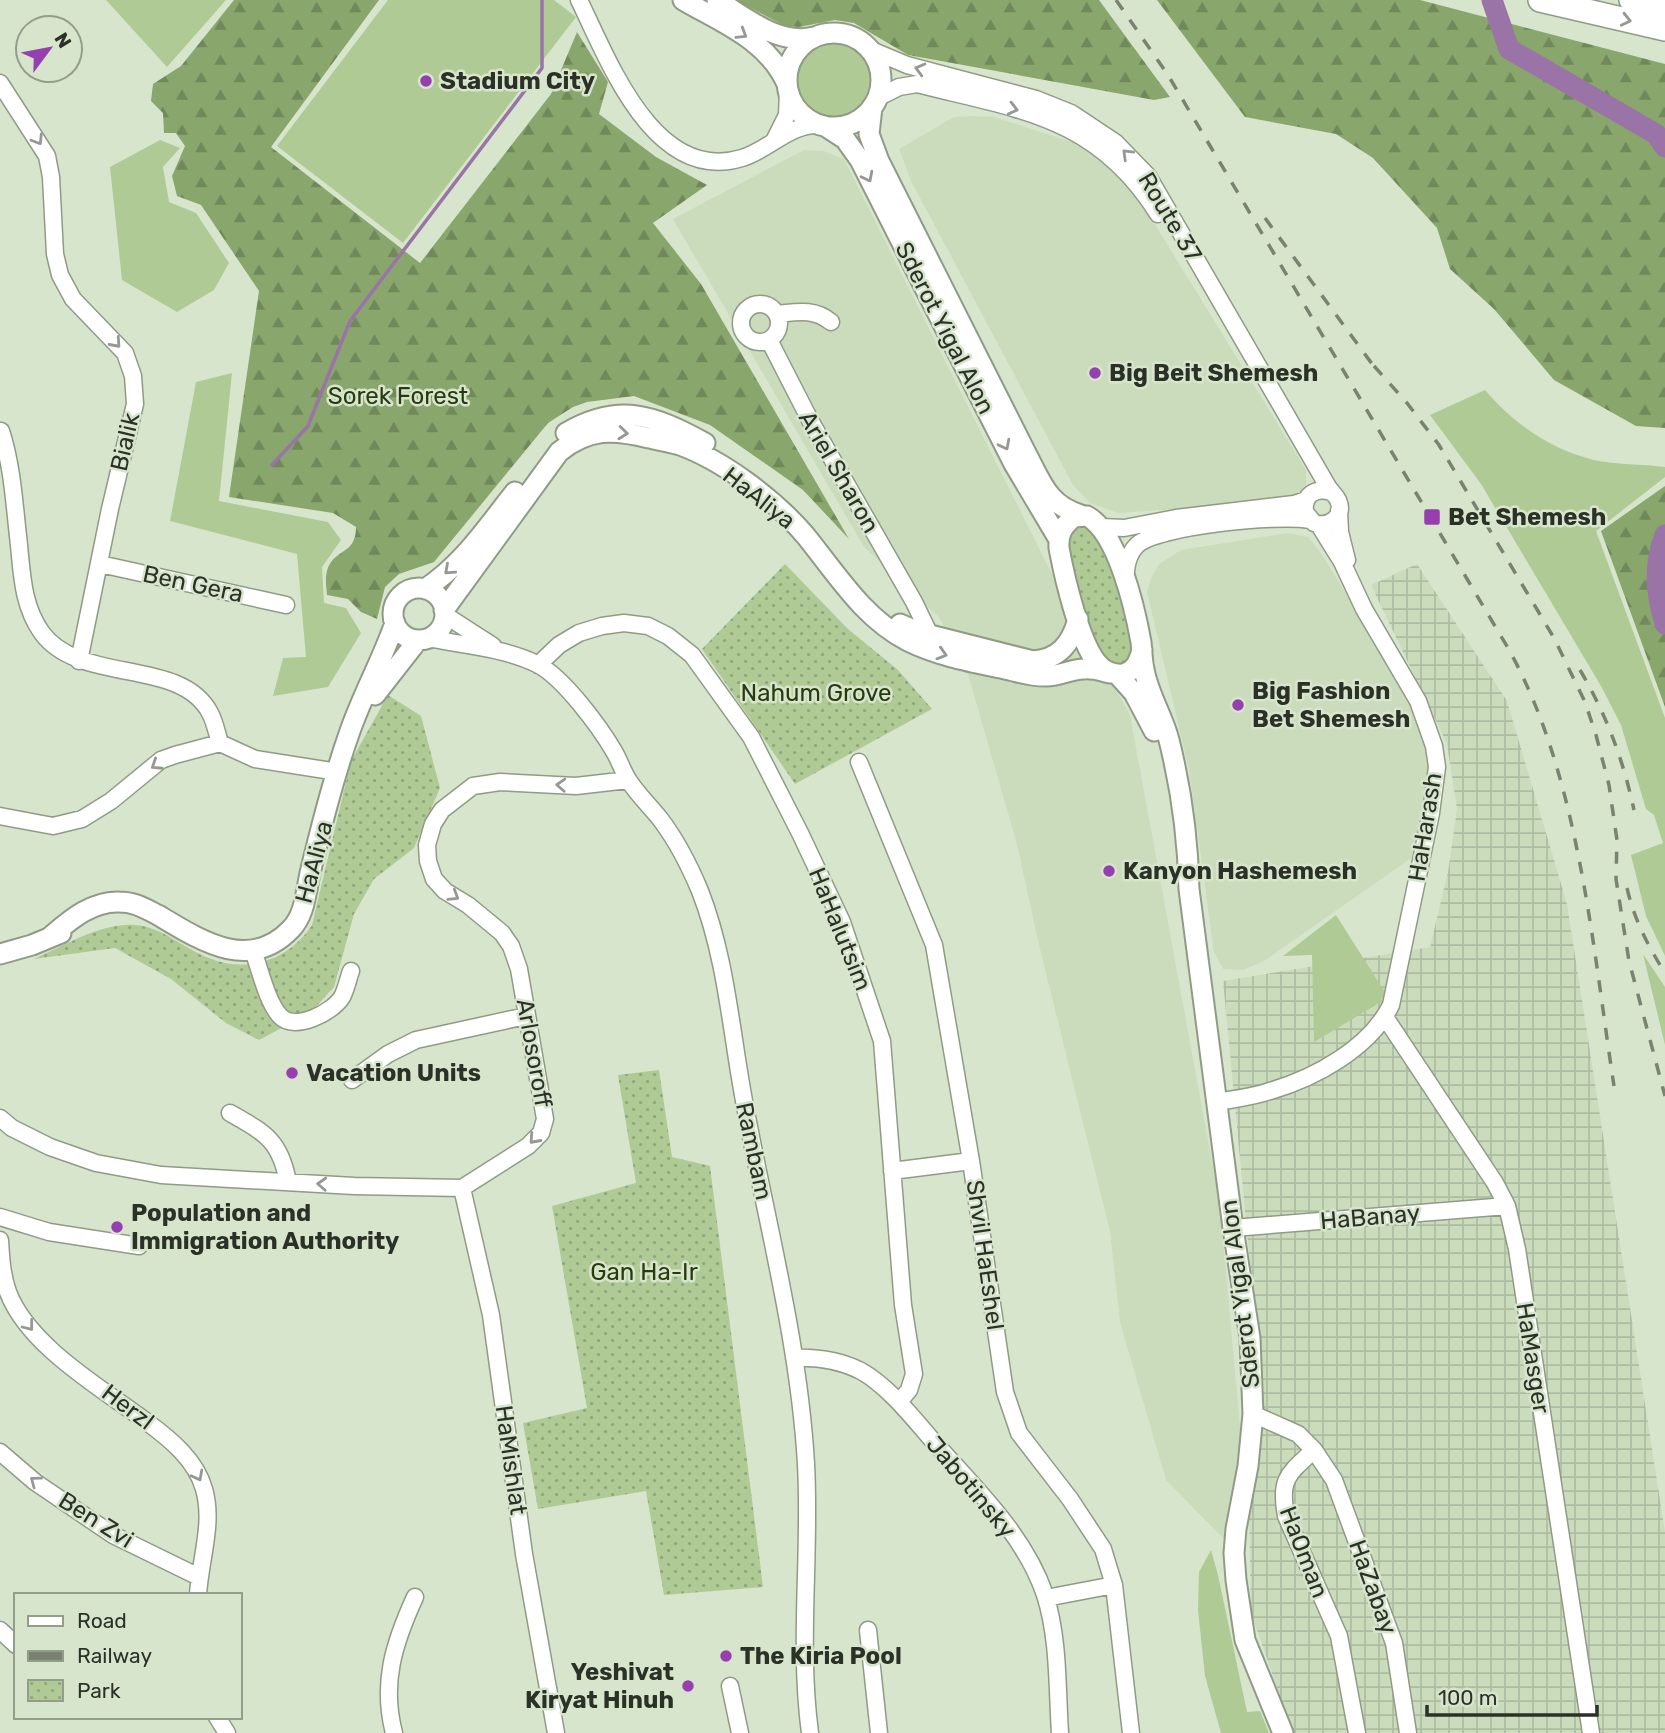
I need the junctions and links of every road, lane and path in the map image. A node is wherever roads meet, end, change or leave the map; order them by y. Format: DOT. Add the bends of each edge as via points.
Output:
graph roads {
  1 [pos="579,0"];
  2 [pos="683,0"];
  3 [pos="717,0"];
  4 [pos="1540,0"];
  5 [pos="1631,0"];
  6 [pos="1665,7"];
  7 [pos="1665,29"];
  8 [pos="816,37"];
  9 [pos="869,49"];
  10 [pos="0,83"];
  11 [pos="788,88"];
  12 [pos="874,102"];
  13 [pos="823,126"];
  14 [pos="772,144"];
  15 [pos="777,313"];
  16 [pos="831,322"];
  17 [pos="768,340"];
  18 [pos="1,431"];
  19 [pos="1331,492"];
  20 [pos="1308,497"];
  21 [pos="1339,511"];
  22 [pos="1081,515"];
  23 [pos="1314,522"];
  24 [pos="1101,527"];
  25 [pos="1058,538"];
  26 [pos="100,564"];
  27 [pos="1125,581"];
  28 [pos="425,589"];
  29 [pos="914,602"];
  30 [pos="286,605"];
  31 [pos="1364,608"];
  32 [pos="444,612"];
  33 [pos="1078,620"];
  34 [pos="395,623"];
  35 [pos="900,624"];
  36 [pos="930,635"];
  37 [pos="423,639"];
  38 [pos="1142,650"];
  39 [pos="501,652"];
  40 [pos="79,661"];
  41 [pos="538,665"];
  42 [pos="1114,673"];
  43 [pos="350,730"];
  44 [pos="220,743"];
  45 [pos="859,762"];
  46 [pos="338,772"];
  47 [pos="628,780"];
  48 [pos="0,816"];
  49 [pos="1189,889"];
  50 [pos="253,951"];
  51 [pos="0,954"];
  52 [pos="351,971"];
  53 [pos="526,1017"];
  54 [pos="1385,1017"];
  55 [pos="352,1080"];
  56 [pos="1217,1102"];
  57 [pos="230,1113"];
  58 [pos="1,1122"];
  59 [pos="971,1161"];
  60 [pos="892,1171"];
  61 [pos="288,1182"];
  62 [pos="462,1188"];
  63 [pos="1507,1206"];
  64 [pos="0,1217"];
  65 [pos="1233,1228"];
  66 [pos="0,1240"];
  67 [pos="139,1246"];
  68 [pos="794,1359"];
  69 [pos="899,1402"];
  70 [pos="1253,1414"];
  71 [pos="1314,1450"];
  72 [pos="0,1452"];
  73 [pos="199,1577"];
  74 [pos="1114,1585"];
  75 [pos="198,1593"];
  76 [pos="415,1597"];
  77 [pos="1046,1598"];
  78 [pos="0,1630"];
  79 [pos="868,1630"];
  80 [pos="14,1643"];
  81 [pos="730,1686"];
  82 [pos="394,1733"];
  83 [pos="556,1733"];
  84 [pos="740,1733"];
  85 [pos="810,1733"];
  86 [pos="879,1733"];
  87 [pos="1060,1733"];
  88 [pos="1131,1733"];
  89 [pos="1283,1733"];
  90 [pos="1357,1733"];
  91 [pos="1408,1733"];
  92 [pos="1591,1733"];
  1 -- 14 [label="street" via="628,99 668,142 716,161 753,155"];
  2 -- 11 [label="main road, one-way" via="759,46 775,62"];
  3 -- 8 [label="main road" via="781,36"];
  4 -- 7 [label="highway, one-way"];
  5 -- 6 [label="highway"];
  8 -- 9 [label="main road" via="844,35"];
  8 -- 11 [label="main road" via="794,56 788,69"];
  9 -- 12 [label="main road" via="880,72"];
  19 -- 9 [label="street, Route 37, one-way" via="1148,176 1127,153 1089,123 1057,107 906,65"];
  10 -- 26 [label="street, Bialik, one-way" via="47,156 60,275 73,299 125,353 133,376 135,404"];
  11 -- 13 [label="main road" via="800,112"];
  11 -- 14 [label="street" via="786,120"];
  12 -- 13 [label="main road" via="850,124"];
  12 -- 20 [label="street, Route 37, one-way" via="899,87 917,84 1036,114 1073,130 1118,164 1153,206 1297,450 1310,473"];
  12 -- 22 [label="main road, Sderot Yigal Alon" via="869,134 879,162 1051,498"];
  13 -- 14 [label="street" via="802,127"];
  13 -- 25 [label="main road, Sderot Yigal Alon, one-way" via="845,139 860,160 1026,486"];
  15 -- 16 [label="street" via="809,311"];
  15 -- 17 [label="street" via="777,332"];
  15 -- 17 [label="street" via="768,305 756,304 742,316 742,329 750,339"];
  17 -- 29 [label="street, Ariel Sharon"];
  18 -- 40 [label="street" via="27,604 43,634"];
  19 -- 20 [label="street" via="1322,490"];
  19 -- 21 [label="street"];
  20 -- 23 [label="street" via="1305,512"];
  20 -- 24 [label="street" via="1294,504 1124,528"];
  21 -- 23 [label="street" via="1331,523"];
  21 -- 31 [label="street, HaHarash" via="1349,569"];
  22 -- 24 [label="main road, Sderot Yigal Alon"];
  22 -- 25 [label="main road" via="1064,526"];
  23 -- 27 [label="street" via="1274,518 1154,535 1133,551"];
  23 -- 31 [label="street, HaHarash" via="1342,562"];
  24 -- 27 [label="main road, Sderot Yigal Alon"];
  25 -- 33 [label="main road, Sderot Yigal Alon"];
  26 -- 30 [label="street, Ben Gera"];
  26 -- 40 [label="street, Bialik"];
  27 -- 38 [label="main road, Sderot Yigal Alon"];
  28 -- 32 [label="main road" via="438,596"];
  28 -- 34 [label="main road" via="402,594 393,607"];
  35 -- 28 [label="main road, HaAliya, one-way" via="875,604 813,528 769,486 667,424 623,414 584,422 566,433 465,555"];
  29 -- 35 [label="street" via="914,610"];
  29 -- 36 [label="street, Ariel Sharon"];
  31 -- 54 [label="street, HaHarash" via="1418,701 1437,767 1432,813"];
  32 -- 37 [label="main road" via="439,629"];
  32 -- 39 [label="street, Rambam"];
  32 -- 42 [label="main road, HaAliya, one-way" via="559,452 590,434 626,432 680,445 752,487 796,525 871,614 912,643 947,656 1033,675 1081,668"];
  33 -- 36 [label="main road, HaAliya" via="1064,648 1042,660"];
  33 -- 42 [label="main road, Sderot Yigal Alon" via="1098,664"];
  34 -- 37 [label="main road" via="404,635"];
  34 -- 43 [label="main road, HaAliya"];
  35 -- 36 [label="main road, HaAliya"];
  37 -- 39 [label="street, Rambam"];
  37 -- 43 [label="main road, HaAliya"];
  38 -- 42 [label="main road" via="1135,667"];
  38 -- 49 [label="main road, Sderot Yigal Alon" via="1175,770"];
  39 -- 41 [label="street, Rambam"];
  40 -- 44 [label="street" via="153,676 196,696 210,712"];
  41 -- 47 [label="street, Rambam" via="560,682 598,727"];
  41 -- 60 [label="street, HaHalutsim" via="579,633 624,623 648,626 668,636 692,655 714,683 751,737 842,922 882,1041"];
  42 -- 49 [label="main road, Sderot Yigal Alon" via="1134,693 1156,735"];
  43 -- 46 [label="main road, HaAliya"];
  44 -- 46 [label="street" via="255,759"];
  44 -- 48 [label="street, one-way" via="161,760 82,819 53,827"];
  45 -- 59 [label="street, Shvil HaEshel" via="934,945"];
  46 -- 50 [label="main road, HaAliya" via="299,917 283,936"];
  47 -- 53 [label="street, Arlosoroff, one-way" via="576,786 500,782 473,786 442,810 433,824 427,845 435,879 506,940 519,969"];
  47 -- 68 [label="street, Rambam" via="663,822 679,850 715,938"];
  49 -- 56 [label="main road, Sderot Yigal Alon"];
  50 -- 51 [label="main road" via="220,947 145,906 116,901 74,917 50,937"];
  50 -- 52 [label="street" via="274,1006 282,1018 296,1023 312,1018 342,997"];
  53 -- 55 [label="street" via="416,1040"];
  53 -- 62 [label="street, Arlosoroff, one-way" via="543,1097 541,1133 512,1158"];
  54 -- 56 [label="street" via="1356,1046 1312,1074 1270,1091"];
  54 -- 63 [label="street, HaMasger"];
  56 -- 65 [label="main road, Sderot Yigal Alon"];
  57 -- 61 [label="street" via="272,1141 283,1158"];
  58 -- 61 [label="street" via="50,1147 96,1163 161,1175"];
  59 -- 60 [label="street"];
  59 -- 74 [label="street, Shvil HaEshel" via="1005,1392 1020,1433 1103,1549"];
  60 -- 69 [label="street, HaHalutsim" via="903,1306 914,1374"];
  62 -- 61 [label="street, one-way"];
  62 -- 83 [label="street, HaMishlat" via="491,1315 524,1554"];
  63 -- 65 [label="street, HaBanay"];
  63 -- 92 [label="street, HaMasger"];
  64 -- 67 [label="street" via="49,1232"];
  65 -- 70 [label="main road, Sderot Yigal Alon" via="1250,1338"];
  66 -- 73 [label="street, Herzl, one-way" via="9,1294 36,1335 163,1434 195,1469 208,1504"];
  68 -- 69 [label="street, Jabotinsky" via="815,1357 863,1372"];
  68 -- 85 [label="street, Rambam" via="806,1466 804,1664"];
  69 -- 77 [label="street, Jabotinsky" via="1001,1517 1037,1574"];
  70 -- 71 [label="street" via="1298,1434"];
  70 -- 89 [label="main road, Sderot Yigal Alon" via="1234,1553 1245,1640"];
  71 -- 90 [label="street, HaOman" via="1285,1481 1282,1496 1286,1516 1339,1636"];
  71 -- 91 [label="street, HaZabay" via="1334,1480 1394,1643"];
  73 -- 72 [label="street, Ben Zvi, one-way" via="113,1535"];
  73 -- 75 [label="street, Herzl"];
  74 -- 77 [label="street"];
  74 -- 88 [label="street, Shvil HaEshel"];
  76 -- 82 [label="street" via="398,1634 390,1673 388,1710"];
  77 -- 87 [label="street, Jabotinsky"];
  78 -- 80 [label="street"];
  79 -- 86 [label="street"];
  81 -- 84 [label="street"];
}
